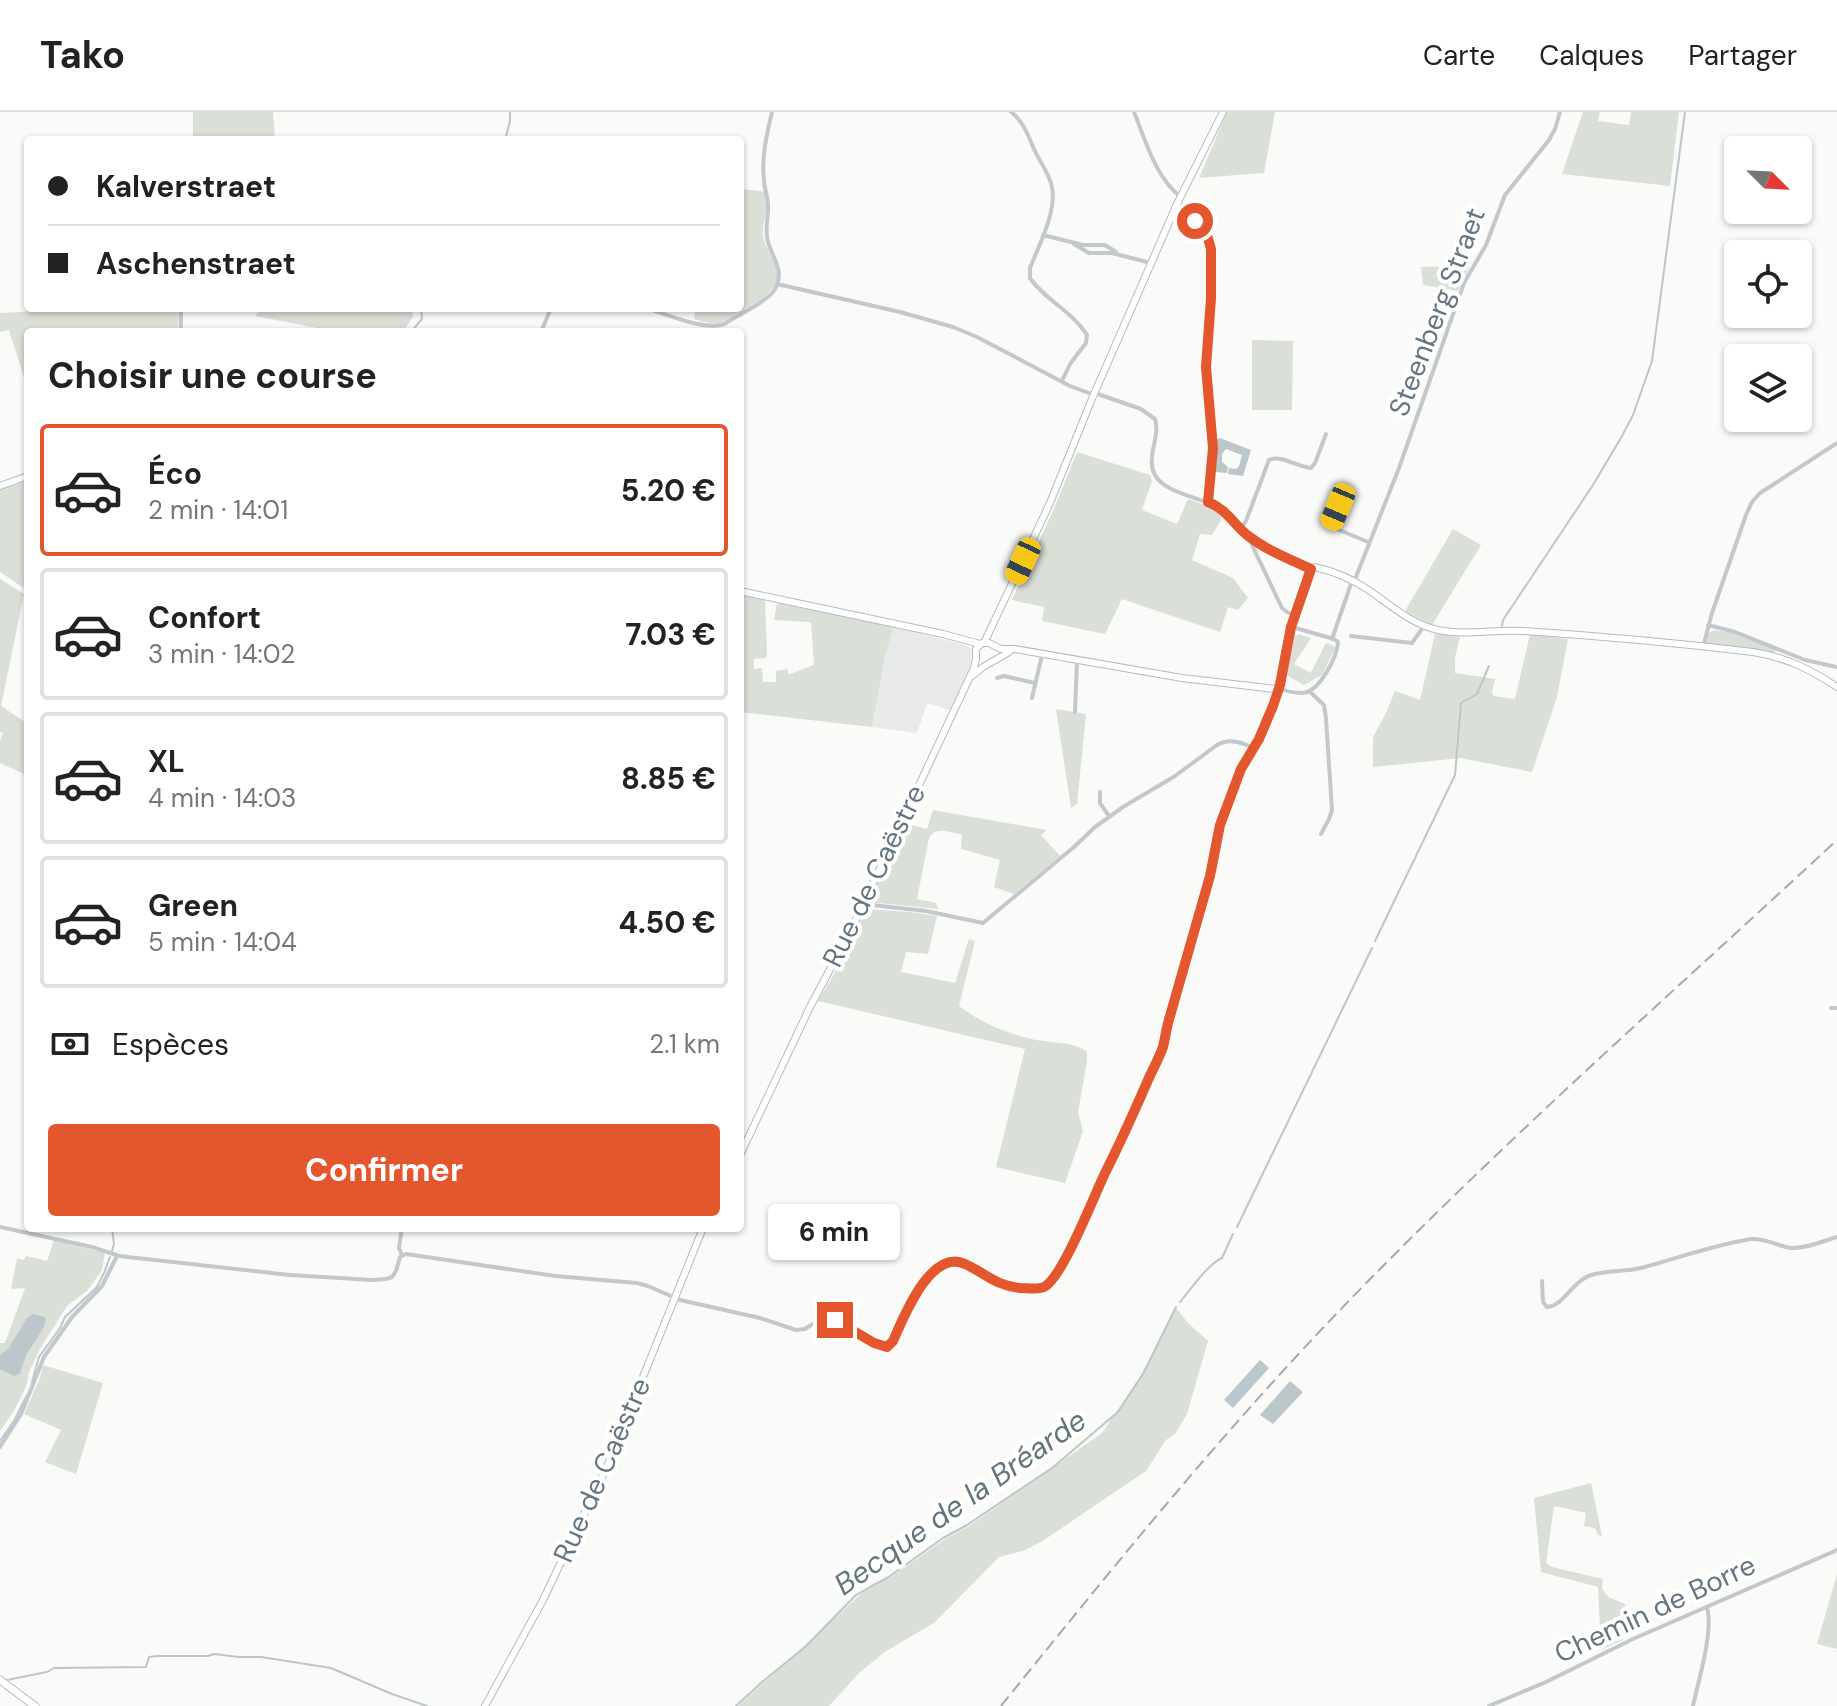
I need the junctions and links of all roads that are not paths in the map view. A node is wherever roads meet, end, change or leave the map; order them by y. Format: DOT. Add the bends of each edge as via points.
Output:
graph roads {
  1 [pos="772,112"];
  2 [pos="1011,112"];
  3 [pos="1134,112"];
  4 [pos="1223,112"];
  5 [pos="1560,112"];
  6 [pos="1180,199"];
  7 [pos="1043,235"];
  8 [pos="1152,263"];
  9 [pos="777,284"];
  10 [pos="744,311"];
  11 [pos="660,312"];
  12 [pos="743,312"];
  13 [pos="1062,381"];
  14 [pos="1096,393"];
  15 [pos="1326,434"];
  16 [pos="1837,443"];
  17 [pos="24,477"];
  18 [pos="0,486"];
  19 [pos="1339,495"];
  20 [pos="1208,502"];
  21 [pos="1241,528"];
  22 [pos="1253,539"];
  23 [pos="1369,543"];
  24 [pos="1311,569"];
  25 [pos="1353,581"];
  26 [pos="744,592"];
  27 [pos="1295,615"];
  28 [pos="1708,625"];
  29 [pos="992,626"];
  30 [pos="1424,626"];
  31 [pos="1291,627"];
  32 [pos="1351,636"];
  33 [pos="1332,639"];
  34 [pos="980,645"];
  35 [pos="994,647"];
  36 [pos="1703,647"];
  37 [pos="1021,651"];
  38 [pos="1042,655"];
  39 [pos="976,659"];
  40 [pos="1077,661"];
  41 [pos="991,663"];
  42 [pos="1837,667"];
  43 [pos="997,678"];
  44 [pos="1035,683"];
  45 [pos="966,684"];
  46 [pos="1837,687"];
  47 [pos="1278,688"];
  48 [pos="1309,691"];
  49 [pos="1032,698"];
  50 [pos="1075,712"];
  51 [pos="1253,748"];
  52 [pos="1100,792"];
  53 [pos="1109,816"];
  54 [pos="1321,834"];
  55 [pos="863,904"];
  56 [pos="744,1147"];
  57 [pos="0,1227"];
  58 [pos="701,1232"];
  59 [pos="401,1234"];
  60 [pos="1837,1237"];
  61 [pos="402,1255"];
  62 [pos="117,1256"];
  63 [pos="1542,1281"];
  64 [pos="675,1299"];
  65 [pos="0,1447"];
  66 [pos="1837,1550"];
  67 [pos="1707,1608"];
  68 [pos="0,1680"];
  69 [pos="35,1706"];
  70 [pos="485,1706"];
  71 [pos="1489,1706"];
  72 [pos="1693,1706"];
  1 -- 9 [label="street" via="763,177 766,237 778,264"];
  2 -- 7 [label="street" via="1023,124 1051,184"];
  3 -- 6 [label="street" via="1153,160"];
  4 -- 6 [label="main road"];
  5 -- 23 [label="street, Steenberg Straet" via="1551,136 1503,198 1466,280"];
  6 -- 8 [label="main road"];
  6 -- 20 [label="street" via="1211,246 1206,367 1213,448"];
  7 -- 8 [label="street" via="1086,246 1105,245"];
  7 -- 13 [label="street" via="1030,278 1087,335"];
  8 -- 14 [label="main road"];
  9 -- 10 [label="street" via="767,298"];
  9 -- 13 [label="street" via="953,327"];
  11 -- 12 [label="street" via="719,326"];
  13 -- 14 [label="street"];
  14 -- 20 [label="street" via="1154,417 1154,475 1166,487"];
  14 -- 29 [label="main road"];
  15 -- 21 [label="street" via="1311,468 1270,459"];
  16 -- 28 [label="street" via="1752,502"];
  17 -- 18 [label="main road"];
  19 -- 23 [label="street" via="1332,527"];
  20 -- 21 [label="street"];
  21 -- 22 [label="street"];
  22 -- 24 [label="street"];
  22 -- 27 [label="street" via="1276,596 1284,610"];
  23 -- 25 [label="street, Steenberg Straet"];
  24 -- 25 [label="main road"];
  24 -- 27 [label="main road"];
  25 -- 30 [label="main road"];
  25 -- 33 [label="street, Steenberg Straet"];
  26 -- 34 [label="main road"];
  27 -- 31 [label="main road"];
  28 -- 36 [label="street"];
  28 -- 42 [label="street"];
  29 -- 34 [label="main road"];
  29 -- 35 [label="main road"];
  30 -- 32 [label="street" via="1411,644"];
  30 -- 36 [label="main road"];
  31 -- 33 [label="street"];
  31 -- 47 [label="main road"];
  33 -- 48 [label="street, Steenberg Straet" via="1338,645 1332,660"];
  34 -- 35 [label="main road"];
  34 -- 39 [label="main road"];
  35 -- 37 [label="main road"];
  35 -- 41 [label="main road" via="997,654"];
  36 -- 46 [label="main road" via="1778,657"];
  37 -- 38 [label="main road"];
  37 -- 41 [label="main road" via="1005,653"];
  38 -- 40 [label="main road"];
  38 -- 44 [label="street"];
  39 -- 41 [label="main road"];
  39 -- 45 [label="main road, Rue de Caëstre"];
  40 -- 47 [label="main road"];
  40 -- 50 [label="street"];
  41 -- 45 [label="main road, Rue de Caëstre"];
  43 -- 44 [label="street"];
  44 -- 49 [label="street"];
  45 -- 55 [label="main road, Rue de Caëstre"];
  47 -- 48 [label="street"];
  47 -- 51 [label="street"];
  48 -- 54 [label="street" via="1324,705 1326,718 1332,810"];
  51 -- 53 [label="street" via="1222,742"];
  51 -- 64 [label="street" via="1218,832 1162,1049 1091,1206 1049,1284 1034,1289 1006,1286 964,1263 948,1263 918,1289 885,1348 830,1318 796,1330"];
  52 -- 53 [label="street"];
  53 -- 55 [label="street" via="982,924"];
  55 -- 56 [label="main road, Rue de Caëstre"];
  57 -- 62 [label="street"];
  58 -- 64 [label="main road, Rue de Caëstre"];
  59 -- 61 [label="street"];
  60 -- 63 [label="street" via="1796,1248 1751,1239 1596,1274 1579,1281 1548,1308"];
  61 -- 62 [label="street" via="388,1279 358,1280"];
  61 -- 64 [label="street" via="640,1283"];
  62 -- 65 [label="street" via="102,1286 44,1357 23,1410"];
  64 -- 70 [label="main road, Rue de Caëstre" via="606,1470"];
  66 -- 67 [label="street, Chemin de Borre"];
  67 -- 71 [label="street, Chemin de Borre"];
  67 -- 72 [label="street"];
  68 -- 69 [label="main road"];
}
